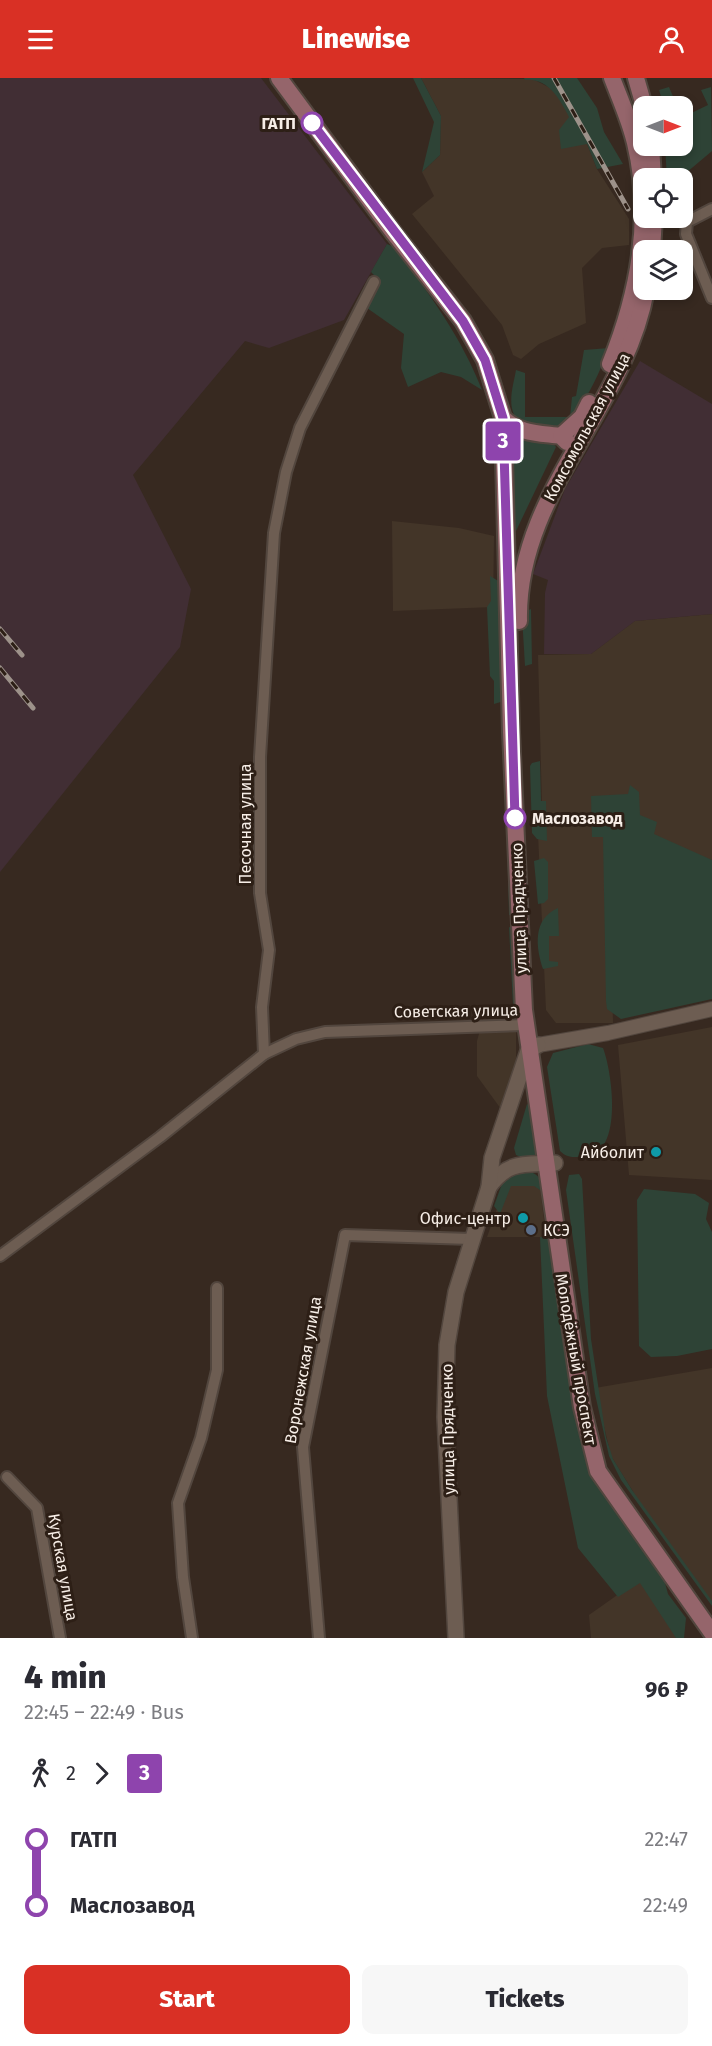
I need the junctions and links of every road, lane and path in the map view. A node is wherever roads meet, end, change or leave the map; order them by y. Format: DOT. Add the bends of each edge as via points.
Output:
graph roads {
  1 [pos="279,78"];
  2 [pos="612,78"];
  3 [pos="636,78"];
  4 [pos="641,96"];
  5 [pos="712,209"];
  6 [pos="374,282"];
  7 [pos="712,297"];
  8 [pos="643,300"];
  9 [pos="503,418"];
  10 [pos="523,432"];
  11 [pos="561,436"];
  12 [pos="503,445"];
  13 [pos="571,454"];
  14 [pos="506,529"];
  15 [pos="535,529"];
  16 [pos="516,713"];
  17 [pos="712,1009"];
  18 [pos="525,1025"];
  19 [pos="533,1048"];
  20 [pos="264,1054"];
  21 [pos="550,1163"];
  22 [pos="489,1187"];
  23 [pos="471,1239"];
  24 [pos="0,1256"];
  25 [pos="217,1288"];
  26 [pos="7,1477"];
  27 [pos="712,1616"];
  28 [pos="712,1633"];
  29 [pos="60,1638"];
  30 [pos="192,1638"];
  31 [pos="319,1638"];
  32 [pos="456,1638"];
  1 -- 9 [label="main road, улица Прядченко" via="463,321 485,360"];
  2 -- 11 [label="main road, Комсомольская улица" via="636,153 642,239 637,283 605,377 582,417"];
  3 -- 4 [label="main road"];
  5 -- 7 [label="street" via="687,222 686,234"];
  6 -- 20 [label="street, Песочная улица" via="300,428 286,472 274,533 260,757 260,893 269,950 262,1007"];
  8 -- 13 [label="main road, Комсомольская улица" via="630,346"];
  9 -- 10 [label="main road"];
  9 -- 12 [label="main road, улица Прядченко"];
  10 -- 11 [label="main road"];
  10 -- 12 [label="main road" via="511,435"];
  11 -- 13 [label="main road"];
  12 -- 14 [label="main road, улица Прядченко"];
  13 -- 15 [label="main road, Комсомольская улица"];
  14 -- 15 [label="main road" via="513,537"];
  14 -- 16 [label="main road, улица Прядченко"];
  15 -- 16 [label="main road, улица Прядченко" via="523,568 519,600"];
  16 -- 18 [label="main road, улица Прядченко"];
  16 -- 19 [label="main road, улица Прядченко"];
  17 -- 19 [label="street"];
  18 -- 19 [label="main road, улица Прядченко"];
  18 -- 20 [label="street, Советская улица" via="325,1032 296,1039"];
  19 -- 21 [label="main road, Молодёжный проспект"];
  19 -- 22 [label="main road, улица Прядченко" via="492,1158"];
  20 -- 24 [label="street"];
  21 -- 22 [label="main road" via="511,1166 499,1173"];
  21 -- 27 [label="main road, Молодёжный проспект" via="601,1447 614,1475"];
  21 -- 28 [label="main road, Молодёжный проспект" via="582,1407 593,1455 613,1493"];
  22 -- 23 [label="main road, улица Прядченко"];
  23 -- 31 [label="street, Воронежская улица" via="345,1235 303,1448"];
  23 -- 32 [label="main road, улица Прядченко" via="456,1292 444,1380"];
  25 -- 30 [label="street" via="217,1370 201,1438 178,1503"];
  26 -- 29 [label="street, Курская улица" via="38,1508"];
}
